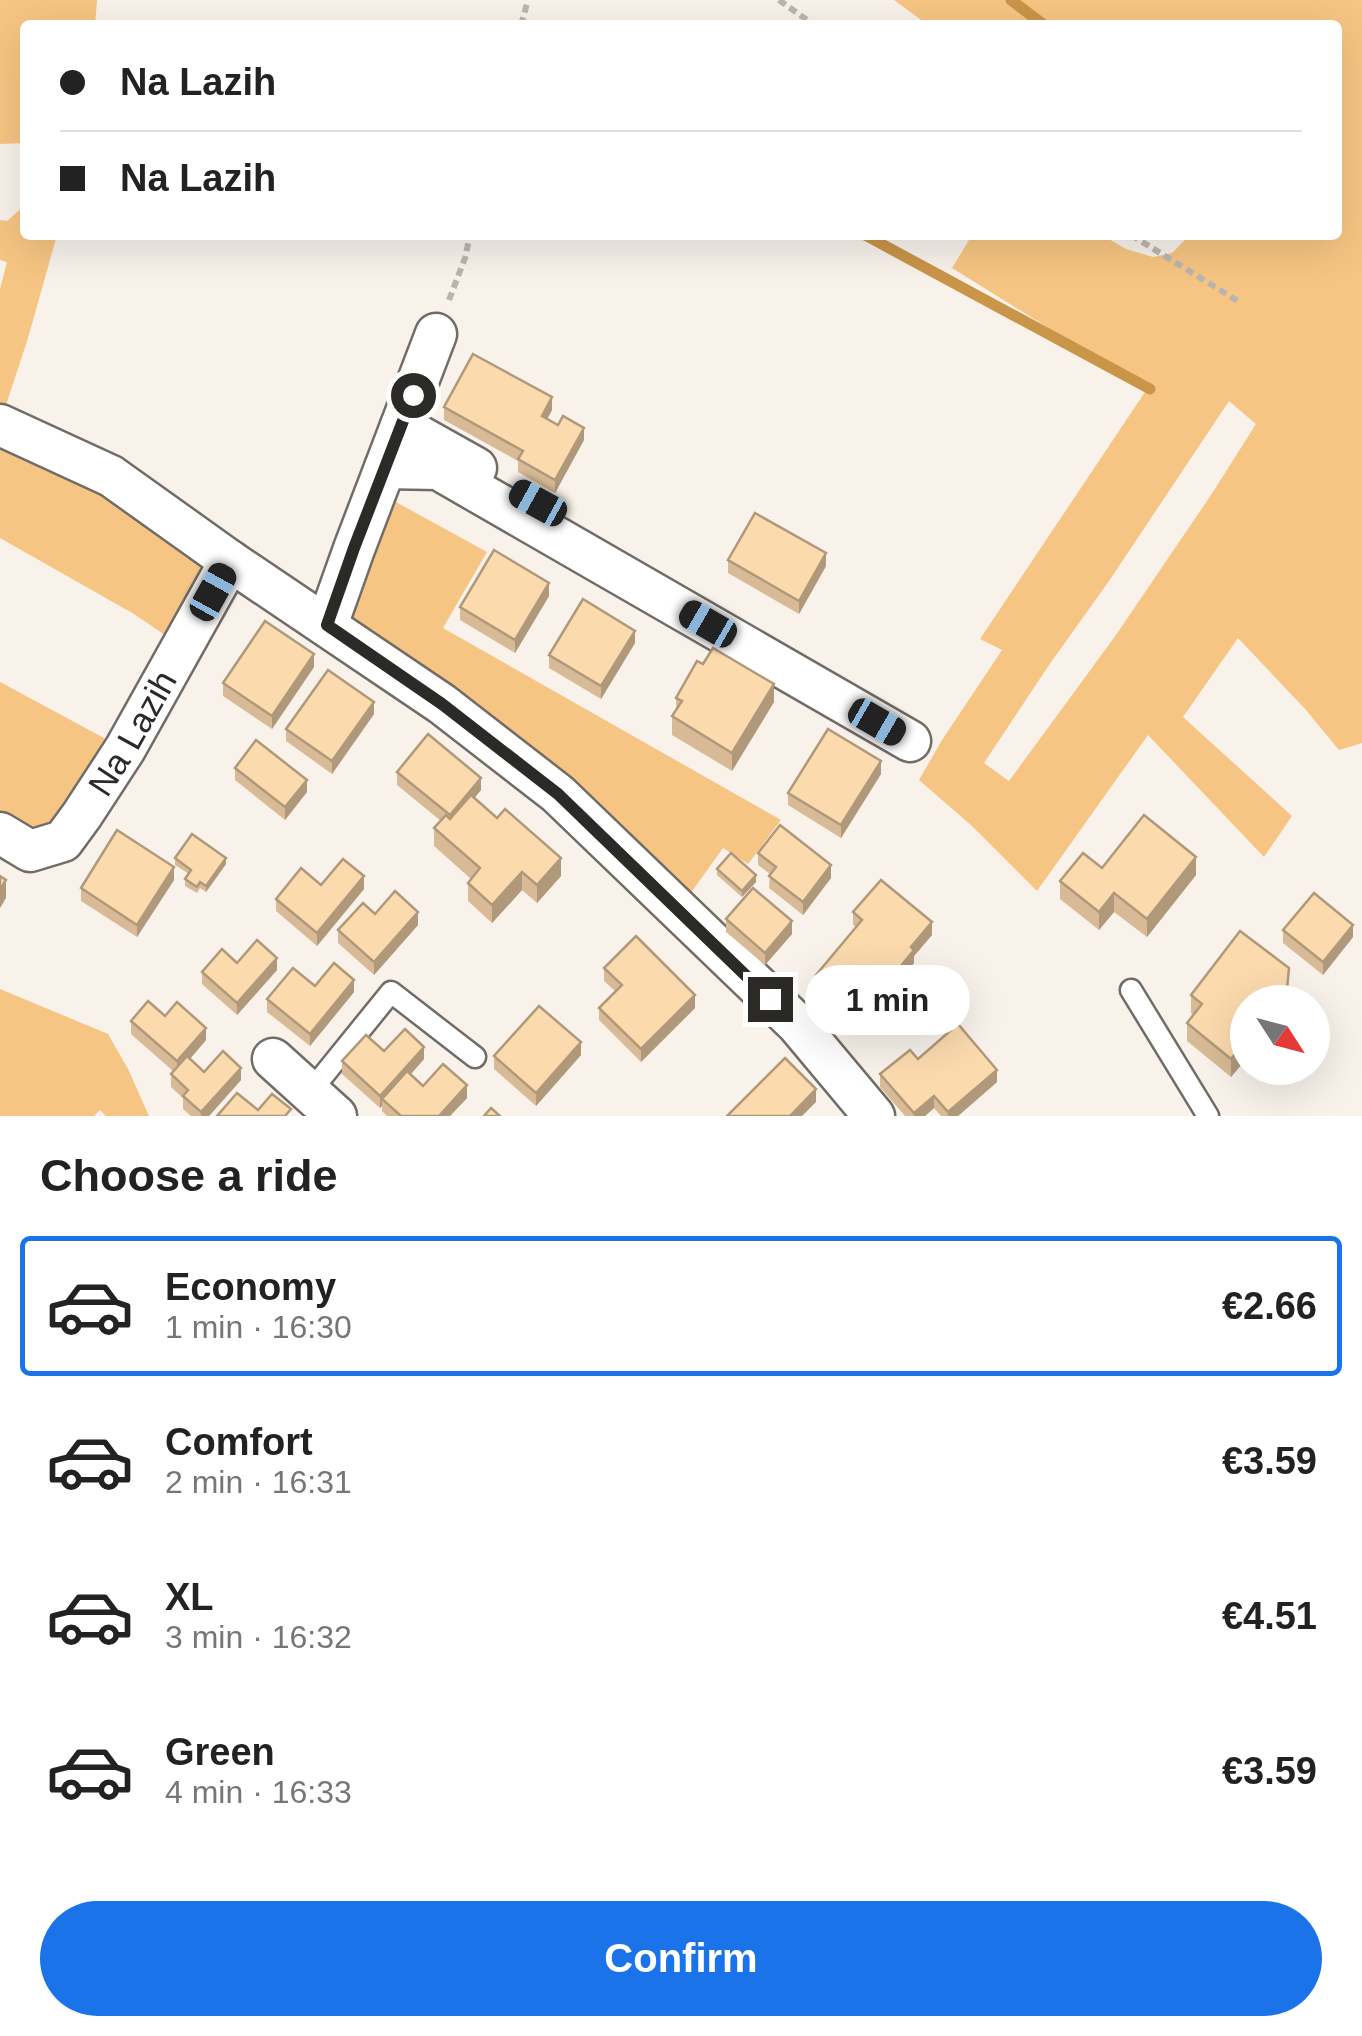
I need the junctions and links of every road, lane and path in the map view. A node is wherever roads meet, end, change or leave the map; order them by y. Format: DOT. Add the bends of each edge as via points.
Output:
graph roads {
  1 [pos="780,0"];
  2 [pos="807,20"];
  3 [pos="469,240"];
  4 [pos="1139,240"];
  5 [pos="1241,303"];
  6 [pos="436,334"];
  7 [pos="0,424"];
  8 [pos="401,426"];
  9 [pos="385,468"];
  10 [pos="230,561"];
  11 [pos="327,625"];
  12 [pos="786,637"];
  13 [pos="910,741"];
  14 [pos="0,833"];
  15 [pos="1131,990"];
  16 [pos="475,1057"];
  17 [pos="273,1059"];
  18 [pos="323,1104"];
  19 [pos="874,1116"];
  20 [pos="1208,1116"];
  1 -- 2 [label="path"];
  3 -- 6 [label="path"];
  4 -- 5 [label="path"];
  6 -- 8 [label="street"];
  7 -- 10 [label="street" via="111,476"];
  8 -- 9 [label="street"];
  8 -- 12 [label="street"];
  9 -- 11 [label="street"];
  9 -- 13 [label="street" via="438,470"];
  10 -- 11 [label="street"];
  10 -- 14 [label="street, Na Lazih" via="125,749 63,841 30,851"];
  11 -- 19 [label="street" via="558,794 797,1024"];
  15 -- 20 [label="lane"];
  16 -- 18 [label="lane" via="391,992"];
  17 -- 18 [label="street"];
}
